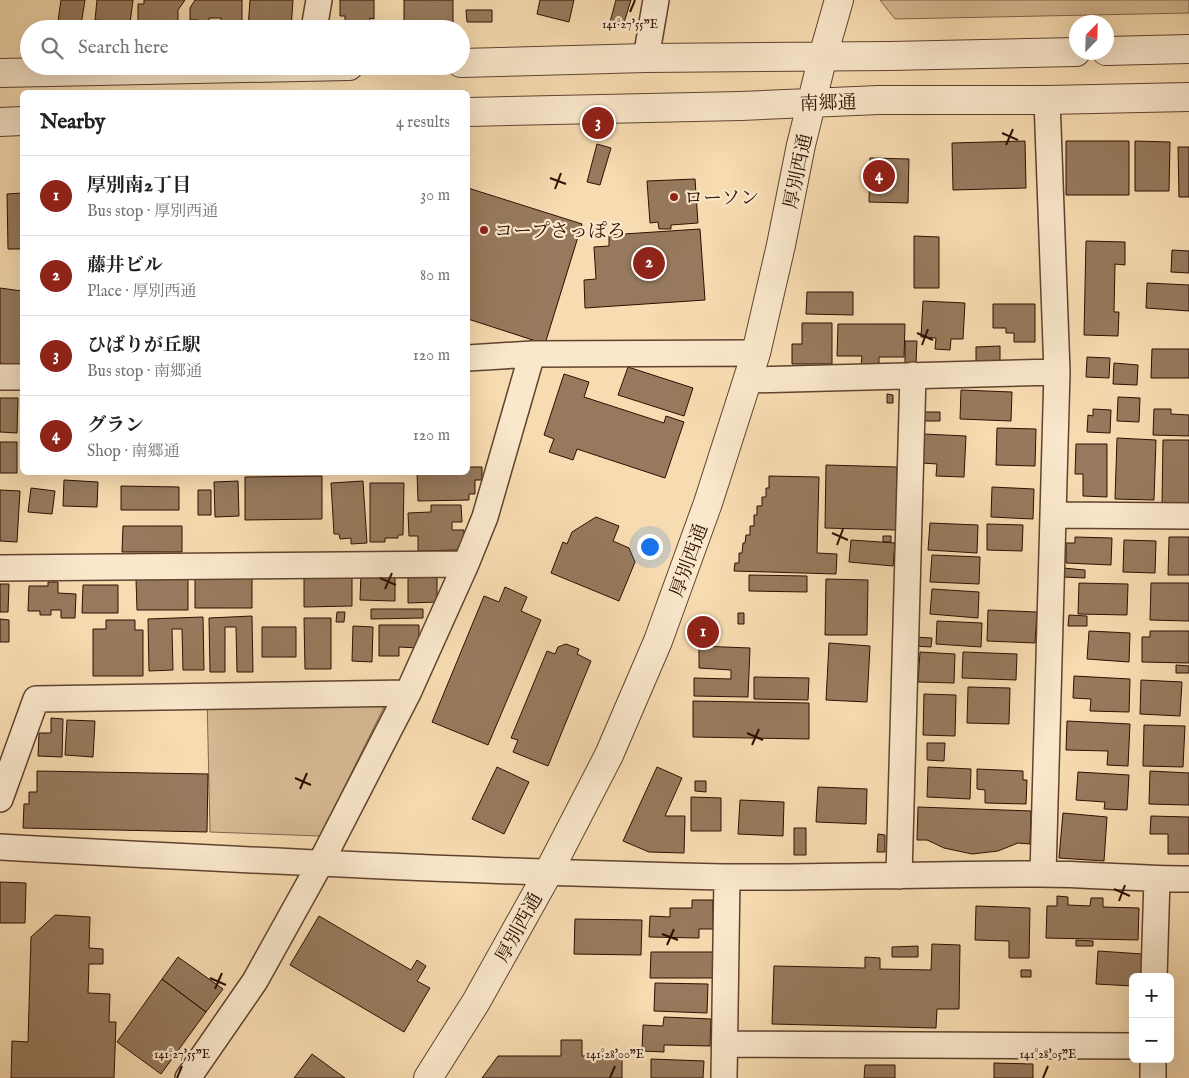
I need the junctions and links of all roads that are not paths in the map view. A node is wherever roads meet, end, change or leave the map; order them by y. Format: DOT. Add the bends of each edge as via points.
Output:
graph roads {
  1 [pos="320,0"];
  2 [pos="656,0"];
  3 [pos="839,0"];
  4 [pos="316,20"];
  5 [pos="1189,49"];
  6 [pos="1114,51"];
  7 [pos="1069,52"];
  8 [pos="823,56"];
  9 [pos="646,58"];
  10 [pos="470,63"];
  11 [pos="0,73"];
  12 [pos="20,73"];
  13 [pos="1189,97"];
  14 [pos="1047,100"];
  15 [pos="812,102"];
  16 [pos="470,112"];
  17 [pos="20,121"];
  18 [pos="0,122"];
  19 [pos="756,353"];
  20 [pos="532,354"];
  21 [pos="470,358"];
  22 [pos="1057,372"];
  23 [pos="913,375"];
  24 [pos="0,377"];
  25 [pos="20,377"];
  26 [pos="748,380"];
  27 [pos="1054,515"];
  28 [pos="1189,516"];
  29 [pos="466,564"];
  30 [pos="0,568"];
  31 [pos="408,693"];
  32 [pos="0,799"];
  33 [pos="0,847"];
  34 [pos="320,864"];
  35 [pos="548,873"];
  36 [pos="1043,874"];
  37 [pos="900,876"];
  38 [pos="727,877"];
  39 [pos="1157,879"];
  40 [pos="1189,879"];
  41 [pos="1154,973"];
  42 [pos="725,1044"];
  43 [pos="1129,1046"];
  44 [pos="1153,1063"];
  45 [pos="188,1078"];
  46 [pos="428,1078"];
  47 [pos="724,1078"];
  48 [pos="1153,1078"];
  1 -- 4 [label="street"];
  2 -- 9 [label="street"];
  3 -- 8 [label="street, 厚別西通"];
  5 -- 6 [label="street"];
  7 -- 8 [label="street"];
  8 -- 9 [label="street"];
  8 -- 15 [label="street, 厚別西通"];
  9 -- 10 [label="street"];
  11 -- 12 [label="street"];
  13 -- 14 [label="street, 南郷通"];
  14 -- 15 [label="street, 南郷通"];
  14 -- 22 [label="street"];
  15 -- 16 [label="street, 南郷通"];
  15 -- 19 [label="street, 厚別西通"];
  17 -- 18 [label="street"];
  19 -- 20 [label="street"];
  19 -- 26 [label="street, 厚別西通"];
  20 -- 21 [label="street"];
  20 -- 29 [label="street" via="485,517"];
  22 -- 23 [label="street"];
  22 -- 27 [label="street"];
  23 -- 26 [label="street"];
  23 -- 37 [label="street"];
  24 -- 25 [label="street"];
  26 -- 35 [label="street, 厚別西通" via="658,641 609,754"];
  27 -- 28 [label="street"];
  27 -- 36 [label="street"];
  29 -- 30 [label="street"];
  29 -- 31 [label="street"];
  31 -- 32 [label="street" via="36,699"];
  31 -- 34 [label="street"];
  33 -- 34 [label="street"];
  34 -- 35 [label="street"];
  34 -- 45 [label="street" via="255,982"];
  35 -- 38 [label="street"];
  35 -- 46 [label="street, 厚別西通" via="476,1002"];
  36 -- 37 [label="street"];
  36 -- 39 [label="street"];
  37 -- 38 [label="street"];
  38 -- 42 [label="street"];
  39 -- 40 [label="street"];
  39 -- 41 [label="street"];
  42 -- 43 [label="street"];
  42 -- 47 [label="street"];
  44 -- 48 [label="street"];
}
